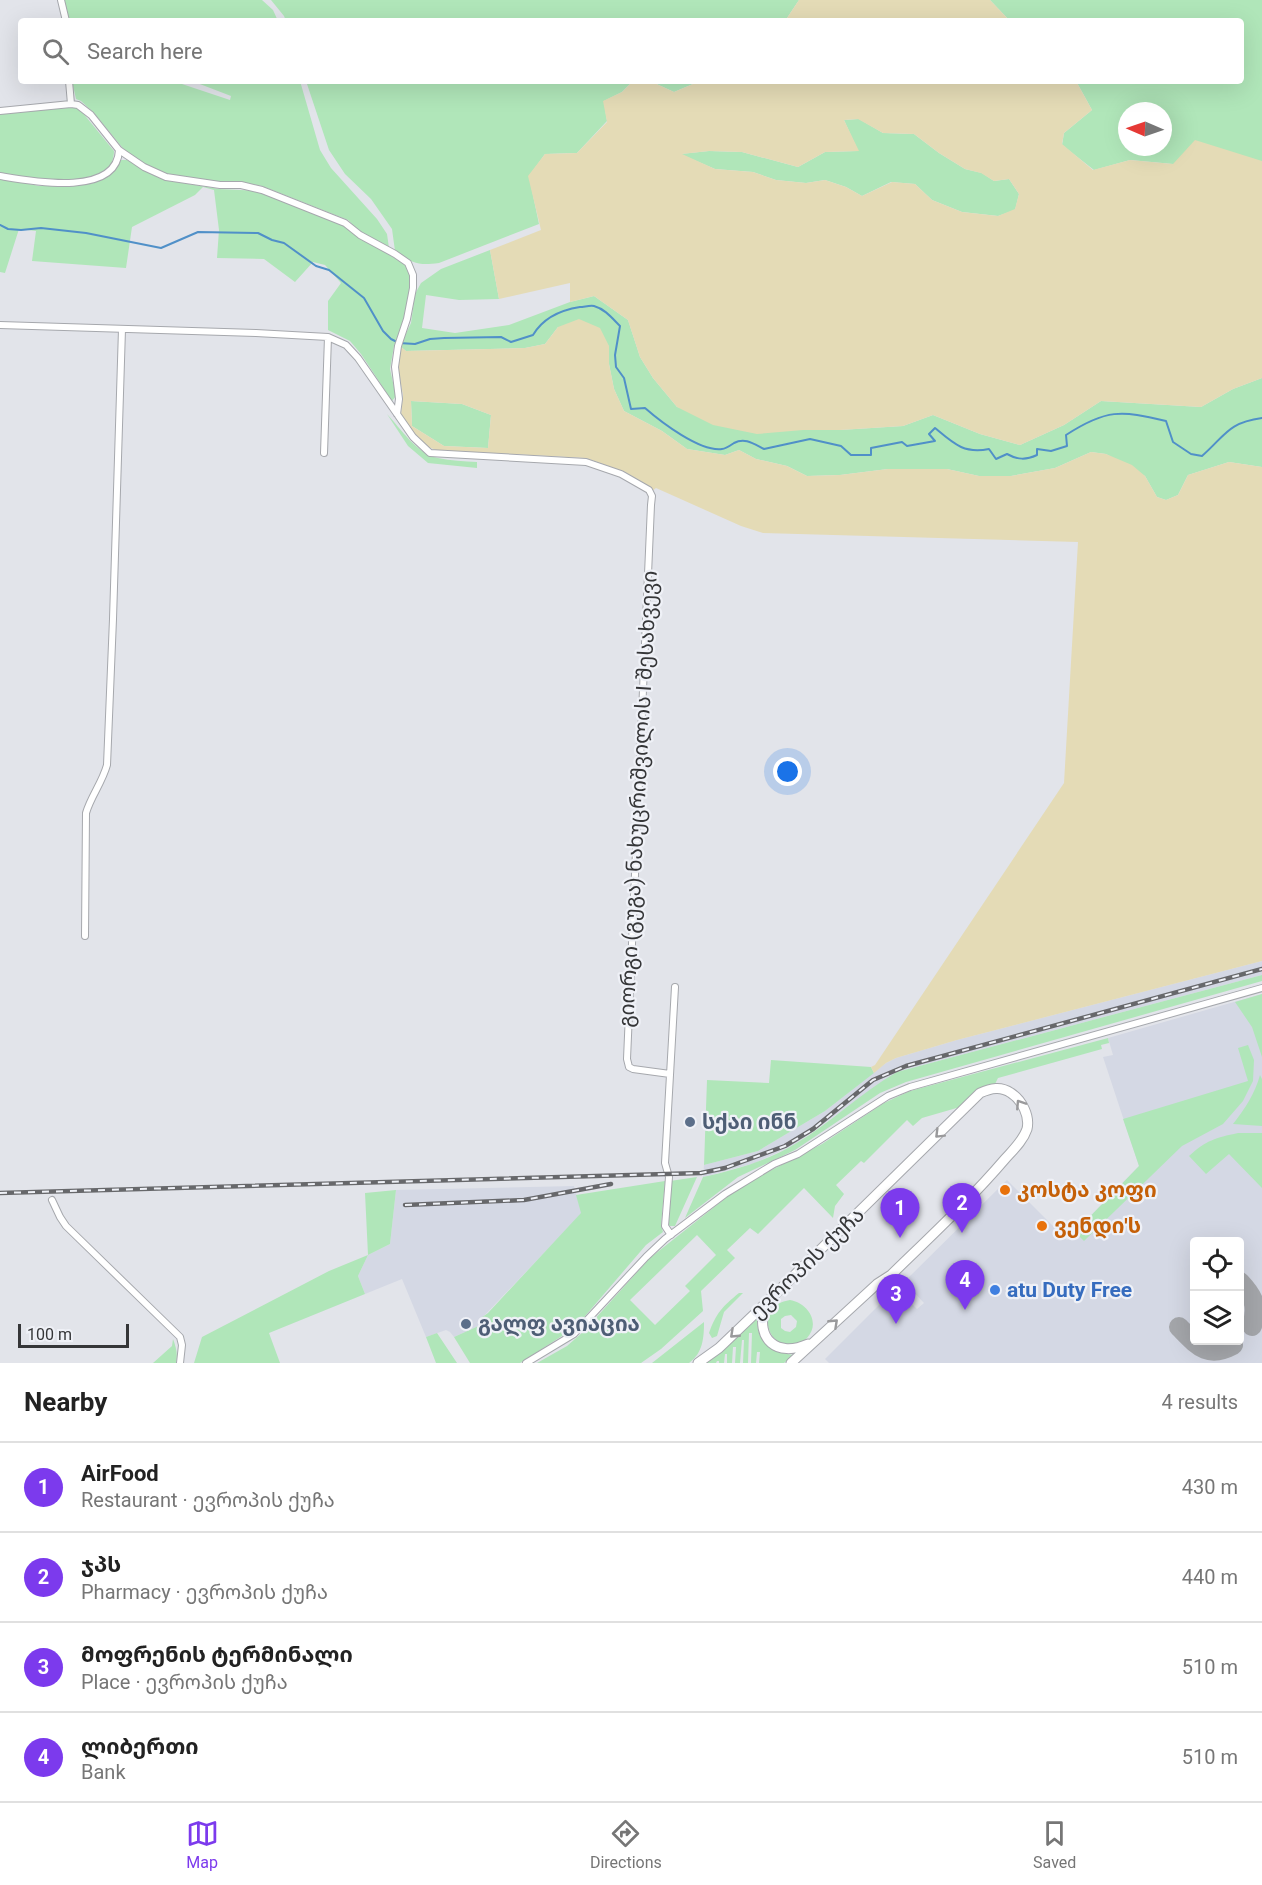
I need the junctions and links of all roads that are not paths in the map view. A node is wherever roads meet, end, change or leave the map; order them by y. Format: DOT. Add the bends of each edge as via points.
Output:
graph roads {
  1 [pos="61,0"];
  2 [pos="65,18"];
  3 [pos="69,84"];
  4 [pos="71,104"];
  5 [pos="0,111"];
  6 [pos="119,150"];
  7 [pos="0,176"];
  8 [pos="0,325"];
  9 [pos="122,328"];
  10 [pos="328,337"];
  11 [pos="397,414"];
  12 [pos="324,453"];
  13 [pos="85,936"];
  14 [pos="675,987"];
  15 [pos="1262,988"];
  16 [pos="670,1074"];
  17 [pos="52,1200"];
  18 [pos="671,1235"];
  19 [pos="765,1305"];
  20 [pos="814,1341"];
  21 [pos="180,1363"];
  22 [pos="526,1363"];
  23 [pos="698,1363"];
  24 [pos="791,1363"];
  1 -- 2 [label="street"];
  3 -- 4 [label="street"];
  4 -- 5 [label="street"];
  4 -- 6 [label="street" via="91,115"];
  6 -- 7 [label="street" via="107,174 88,181 40,183"];
  6 -- 11 [label="street" via="166,177 262,190 345,222 408,263 413,288 395,367"];
  8 -- 9 [label="street"];
  9 -- 10 [label="street"];
  9 -- 13 [label="street" via="107,765 86,813"];
  10 -- 11 [label="street" via="346,345 358,358"];
  10 -- 12 [label="street"];
  11 -- 16 [label="street, გიორგი (გუგა) ნახუცრიშვილის I შესახვევი" via="430,453 586,462 621,474 649,490 652,496 627,1059 633,1069"];
  14 -- 16 [label="street"];
  15 -- 18 [label="street" via="888,1096 798,1154 741,1183"];
  16 -- 18 [label="street" via="665,1163 669,1177 664,1223"];
  17 -- 21 [label="street" via="66,1226 180,1336"];
  18 -- 22 [label="street" via="574,1334"];
  19 -- 20 [label="main road" via="762,1330 773,1345 800,1348"];
  20 -- 19 [label="main road, ევროპის ქუჩა, one-way" via="891,1275 1017,1146 1028,1124 1016,1096 990,1088 980,1093"];
  19 -- 23 [label="main road, ევროპის ქუჩა, one-way"];
  20 -- 24 [label="main road, ევროპის ქუჩა"];
}
